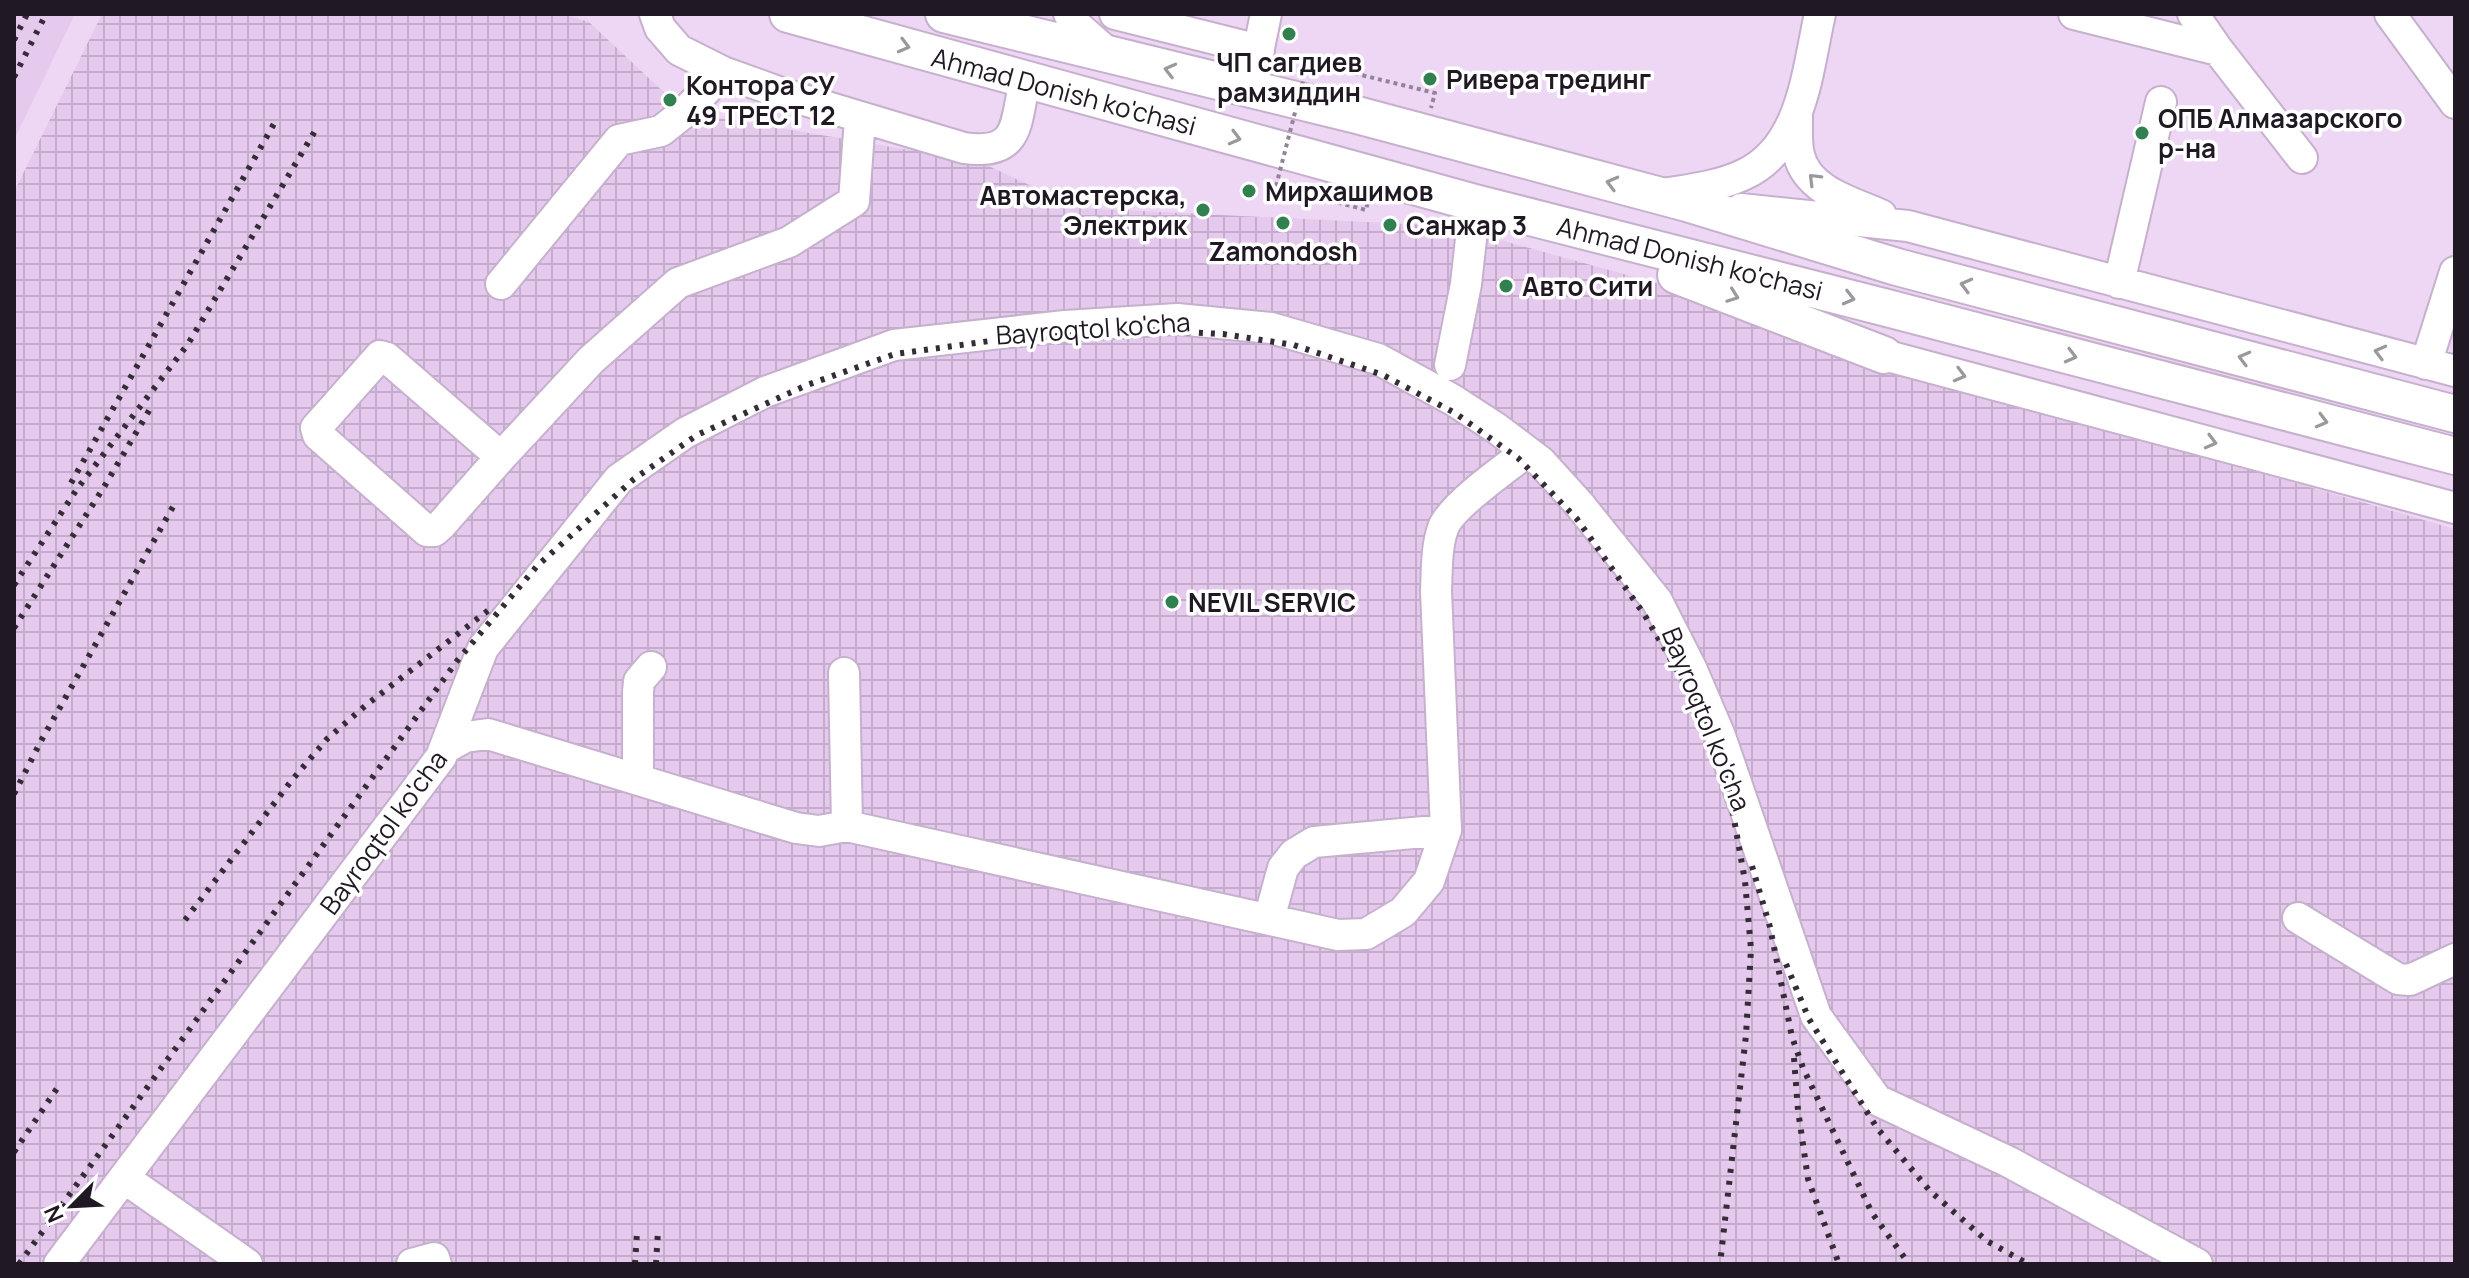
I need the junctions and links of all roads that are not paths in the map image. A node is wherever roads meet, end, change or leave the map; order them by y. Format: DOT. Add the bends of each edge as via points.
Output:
graph roads {
  1 [pos="655,14"];
  2 [pos="788,14"];
  3 [pos="1069,14"];
  4 [pos="1115,14"];
  5 [pos="1266,14"];
  6 [pos="1820,14"];
  7 [pos="2074,14"];
  8 [pos="2193,14"];
  9 [pos="2390,14"];
  10 [pos="971,16"];
  11 [pos="1259,50"];
  12 [pos="2218,50"];
  13 [pos="1110,55"];
  14 [pos="723,72"];
  15 [pos="1025,80"];
  16 [pos="1250,89"];
  17 [pos="2161,102"];
  18 [pos="2455,103"];
  19 [pos="1797,115"];
  20 [pos="860,118"];
  21 [pos="2302,158"];
  22 [pos="1672,199"];
  23 [pos="1475,203"];
  24 [pos="1908,226"];
  25 [pos="2455,272"];
  26 [pos="2119,283"];
  27 [pos="501,284"];
  28 [pos="1884,355"];
  29 [pos="1450,365"];
  30 [pos="2440,368"];
  31 [pos="2455,414"];
  32 [pos="1527,452"];
  33 [pos="2455,456"];
  34 [pos="501,457"];
  35 [pos="2455,508"];
  36 [pos="651,667"];
  37 [pos="844,673"];
  38 [pos="445,748"];
  39 [pos="638,780"];
  40 [pos="847,826"];
  41 [pos="1446,830"];
  42 [pos="2298,918"];
  43 [pos="1269,919"];
  44 [pos="2455,959"];
  45 [pos="124,1178"];
  46 [pos="59,1264"];
  47 [pos="247,1264"];
  48 [pos="412,1264"];
  49 [pos="436,1264"];
  50 [pos="2197,1264"];
  1 -- 14 [label="street" via="679,50"];
  2 -- 15 [label="main road, Ahmad Donish ko'chasi, one-way"];
  3 -- 13 [label="street"];
  4 -- 11 [label="street"];
  5 -- 11 [label="street"];
  6 -- 19 [label="street"];
  7 -- 12 [label="street"];
  8 -- 12 [label="street"];
  9 -- 18 [label="street"];
  10 -- 13 [label="main road, Ahmad Donish ko'chasi"];
  11 -- 16 [label="street"];
  12 -- 21 [label="street"];
  16 -- 13 [label="main road, Ahmad Donish ko'chasi, one-way"];
  14 -- 20 [label="street"];
  14 -- 27 [label="street" via="661,131 619,140"];
  15 -- 20 [label="street" via="1012,137 990,150 953,146"];
  15 -- 23 [label="main road, Ahmad Donish ko'chasi, one-way"];
  22 -- 16 [label="main road, Ahmad Donish ko'chasi, one-way"];
  17 -- 26 [label="street"];
  19 -- 22 [label="street" via="1777,151 1763,164"];
  24 -- 19 [label="street, one-way" via="1816,183 1798,152"];
  20 -- 34 [label="street" via="854,201 789,242 678,283 591,360"];
  22 -- 24 [label="street, Ahmad Donish ko'chasi"];
  31 -- 22 [label="main road, Ahmad Donish ko'chasi, one-way" via="1897,267"];
  23 -- 28 [label="main road, one-way"];
  23 -- 29 [label="street"];
  23 -- 33 [label="main road, Ahmad Donish ko'chasi, one-way"];
  24 -- 26 [label="street, Ahmad Donish ko'chasi"];
  25 -- 30 [label="street"];
  30 -- 26 [label="street, Ahmad Donish ko'chasi, one-way"];
  28 -- 35 [label="street, one-way"];
  32 -- 38 [label="street, Bayroqtol ko'cha" via="1453,400 1378,359 1271,328 1177,319 894,345 765,392 685,433 619,479 483,648"];
  32 -- 41 [label="street" via="1451,513 1443,527 1436,591"];
  32 -- 50 [label="street, Bayroqtol ko'cha" via="1579,504 1657,601 1720,736 1816,1016 1877,1100 2009,1162"];
  34 -- 34 [label="street" via="380,356 316,428 427,531 441,525"];
  36 -- 39 [label="street" via="639,681"];
  37 -- 40 [label="street"];
  38 -- 39 [label="street" via="465,737 488,734"];
  38 -- 45 [label="street, Bayroqtol ko'cha"];
  39 -- 40 [label="street" via="796,828"];
  40 -- 43 [label="street"];
  41 -- 43 [label="street" via="1314,842 1283,868"];
  41 -- 43 [label="street" via="1429,881 1403,912 1366,934 1338,935"];
  42 -- 44 [label="street" via="2398,979 2410,980"];
  45 -- 46 [label="street, Bayroqtol ko'cha"];
  45 -- 47 [label="street"];
  48 -- 49 [label="street" via="434,1258"];
}
